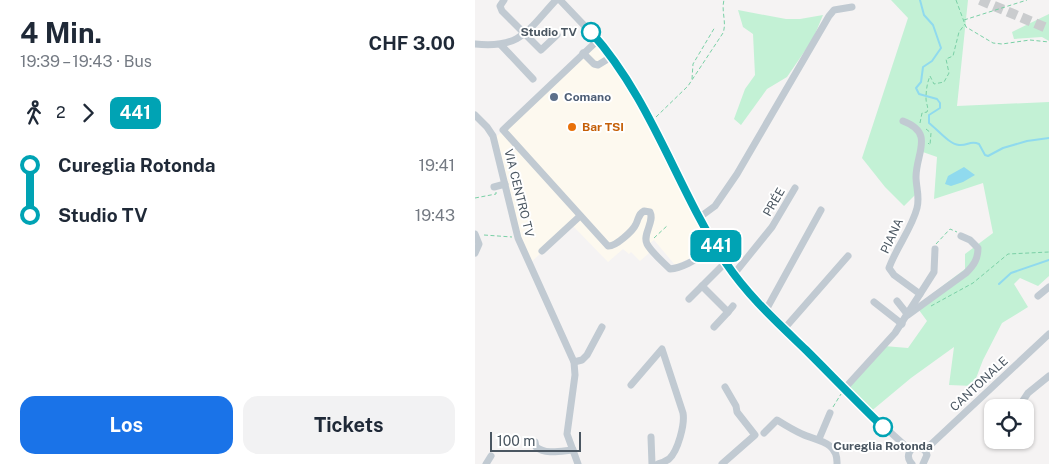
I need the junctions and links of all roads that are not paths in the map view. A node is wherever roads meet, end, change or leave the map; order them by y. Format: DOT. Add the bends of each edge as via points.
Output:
graph roads {
  1 [pos="504,0"];
  2 [pos="558,0"];
  3 [pos="852,8"];
  4 [pos="525,33"];
  5 [pos="557,35"];
  6 [pos="598,40"];
  7 [pos="475,44"];
  8 [pos="501,45"];
  9 [pos="583,53"];
  10 [pos="611,57"];
  11 [pos="533,79"];
  12 [pos="475,115"];
  13 [pos="903,121"];
  14 [pos="505,184"];
  15 [pos="494,187"];
  16 [pos="795,188"];
  17 [pos="821,210"];
  18 [pos="580,216"];
  19 [pos="700,217"];
  20 [pos="708,234"];
  21 [pos="476,236"];
  22 [pos="961,236"];
  23 [pos="935,249"];
  24 [pos="542,251"];
  25 [pos="475,253"];
  26 [pos="848,256"];
  27 [pos="726,262"];
  28 [pos="734,274"];
  29 [pos="703,286"];
  30 [pos="1049,287"];
  31 [pos="920,294"];
  32 [pos="1039,296"];
  33 [pos="689,299"];
  34 [pos="897,301"];
  35 [pos="874,302"];
  36 [pos="766,310"];
  37 [pos="908,315"];
  38 [pos="901,324"];
  39 [pos="602,327"];
  40 [pos="714,327"];
  41 [pos="784,329"];
  42 [pos="1049,334"];
  43 [pos="574,362"];
  44 [pos="1049,376"];
  45 [pos="631,385"];
  46 [pos="725,387"];
  47 [pos="844,389"];
  48 [pos="1024,399"];
  49 [pos="830,413"];
  50 [pos="764,433"];
  51 [pos="651,437"];
  52 [pos="819,439"];
  53 [pos="535,442"];
  54 [pos="573,450"];
  55 [pos="910,450"];
  56 [pos="925,450"];
  57 [pos="491,456"];
  58 [pos="486,464"];
  59 [pos="579,464"];
  60 [pos="652,464"];
  61 [pos="659,464"];
  62 [pos="722,464"];
  63 [pos="837,464"];
  64 [pos="912,464"];
  65 [pos="923,464"];
  1 -- 4 [label="street" via="500,6 502,11"];
  2 -- 4 [label="street"];
  2 -- 6 [label="street"];
  3 -- 19 [label="street" via="833,10 737,174 715,206"];
  4 -- 5 [label="street" via="541,50"];
  4 -- 8 [label="street"];
  6 -- 9 [label="street"];
  6 -- 10 [label="street"];
  7 -- 8 [label="street"];
  8 -- 11 [label="street"];
  9 -- 10 [label="street" via="596,65"];
  9 -- 18 [label="street" via="503,130"];
  10 -- 19 [label="street" via="630,84"];
  12 -- 14 [label="street, VIA CENTRO TV" via="493,136"];
  13 -- 31 [label="street, PIANA" via="921,134 915,176 917,209 889,270"];
  14 -- 15 [label="street"];
  14 -- 43 [label="street, VIA CENTRO TV" via="517,236"];
  16 -- 28 [label="street, PRÉE" via="772,227"];
  17 -- 36 [label="street"];
  18 -- 20 [label="street" via="610,247 635,226 640,212 649,211 652,216 646,238 669,269 699,257 703,252 702,240"];
  18 -- 24 [label="street"];
  19 -- 20 [label="street"];
  20 -- 27 [label="street"];
  21 -- 25 [label="street" via="479,244"];
  22 -- 37 [label="street" via="978,248 972,267"];
  23 -- 31 [label="street" via="934,272"];
  26 -- 41 [label="street"];
  27 -- 28 [label="street"];
  27 -- 29 [label="street"];
  28 -- 36 [label="street"];
  29 -- 33 [label="street"];
  29 -- 40 [label="street" via="731,309"];
  30 -- 32 [label="street"];
  31 -- 37 [label="street"];
  34 -- 37 [label="street"];
  35 -- 38 [label="street"];
  36 -- 41 [label="street"];
  37 -- 38 [label="street"];
  38 -- 47 [label="street"];
  39 -- 43 [label="street" via="587,355"];
  41 -- 47 [label="street"];
  42 -- 56 [label="street, CANTONALE"];
  43 -- 54 [label="street" via="567,434"];
  44 -- 48 [label="street"];
  45 -- 61 [label="street" via="662,349 683,412 683,421 673,454"];
  46 -- 62 [label="street" via="737,412 755,435"];
  47 -- 55 [label="street"];
  49 -- 52 [label="street"];
  50 -- 52 [label="street" via="777,420 803,435"];
  51 -- 60 [label="street"];
  52 -- 63 [label="street" via="831,447"];
  53 -- 54 [label="street" via="540,450"];
  54 -- 59 [label="street"];
  55 -- 56 [label="street" via="919,447"];
  55 -- 64 [label="street" via="908,458"];
  56 -- 65 [label="street" via="927,458"];
  57 -- 58 [label="street"];
}
